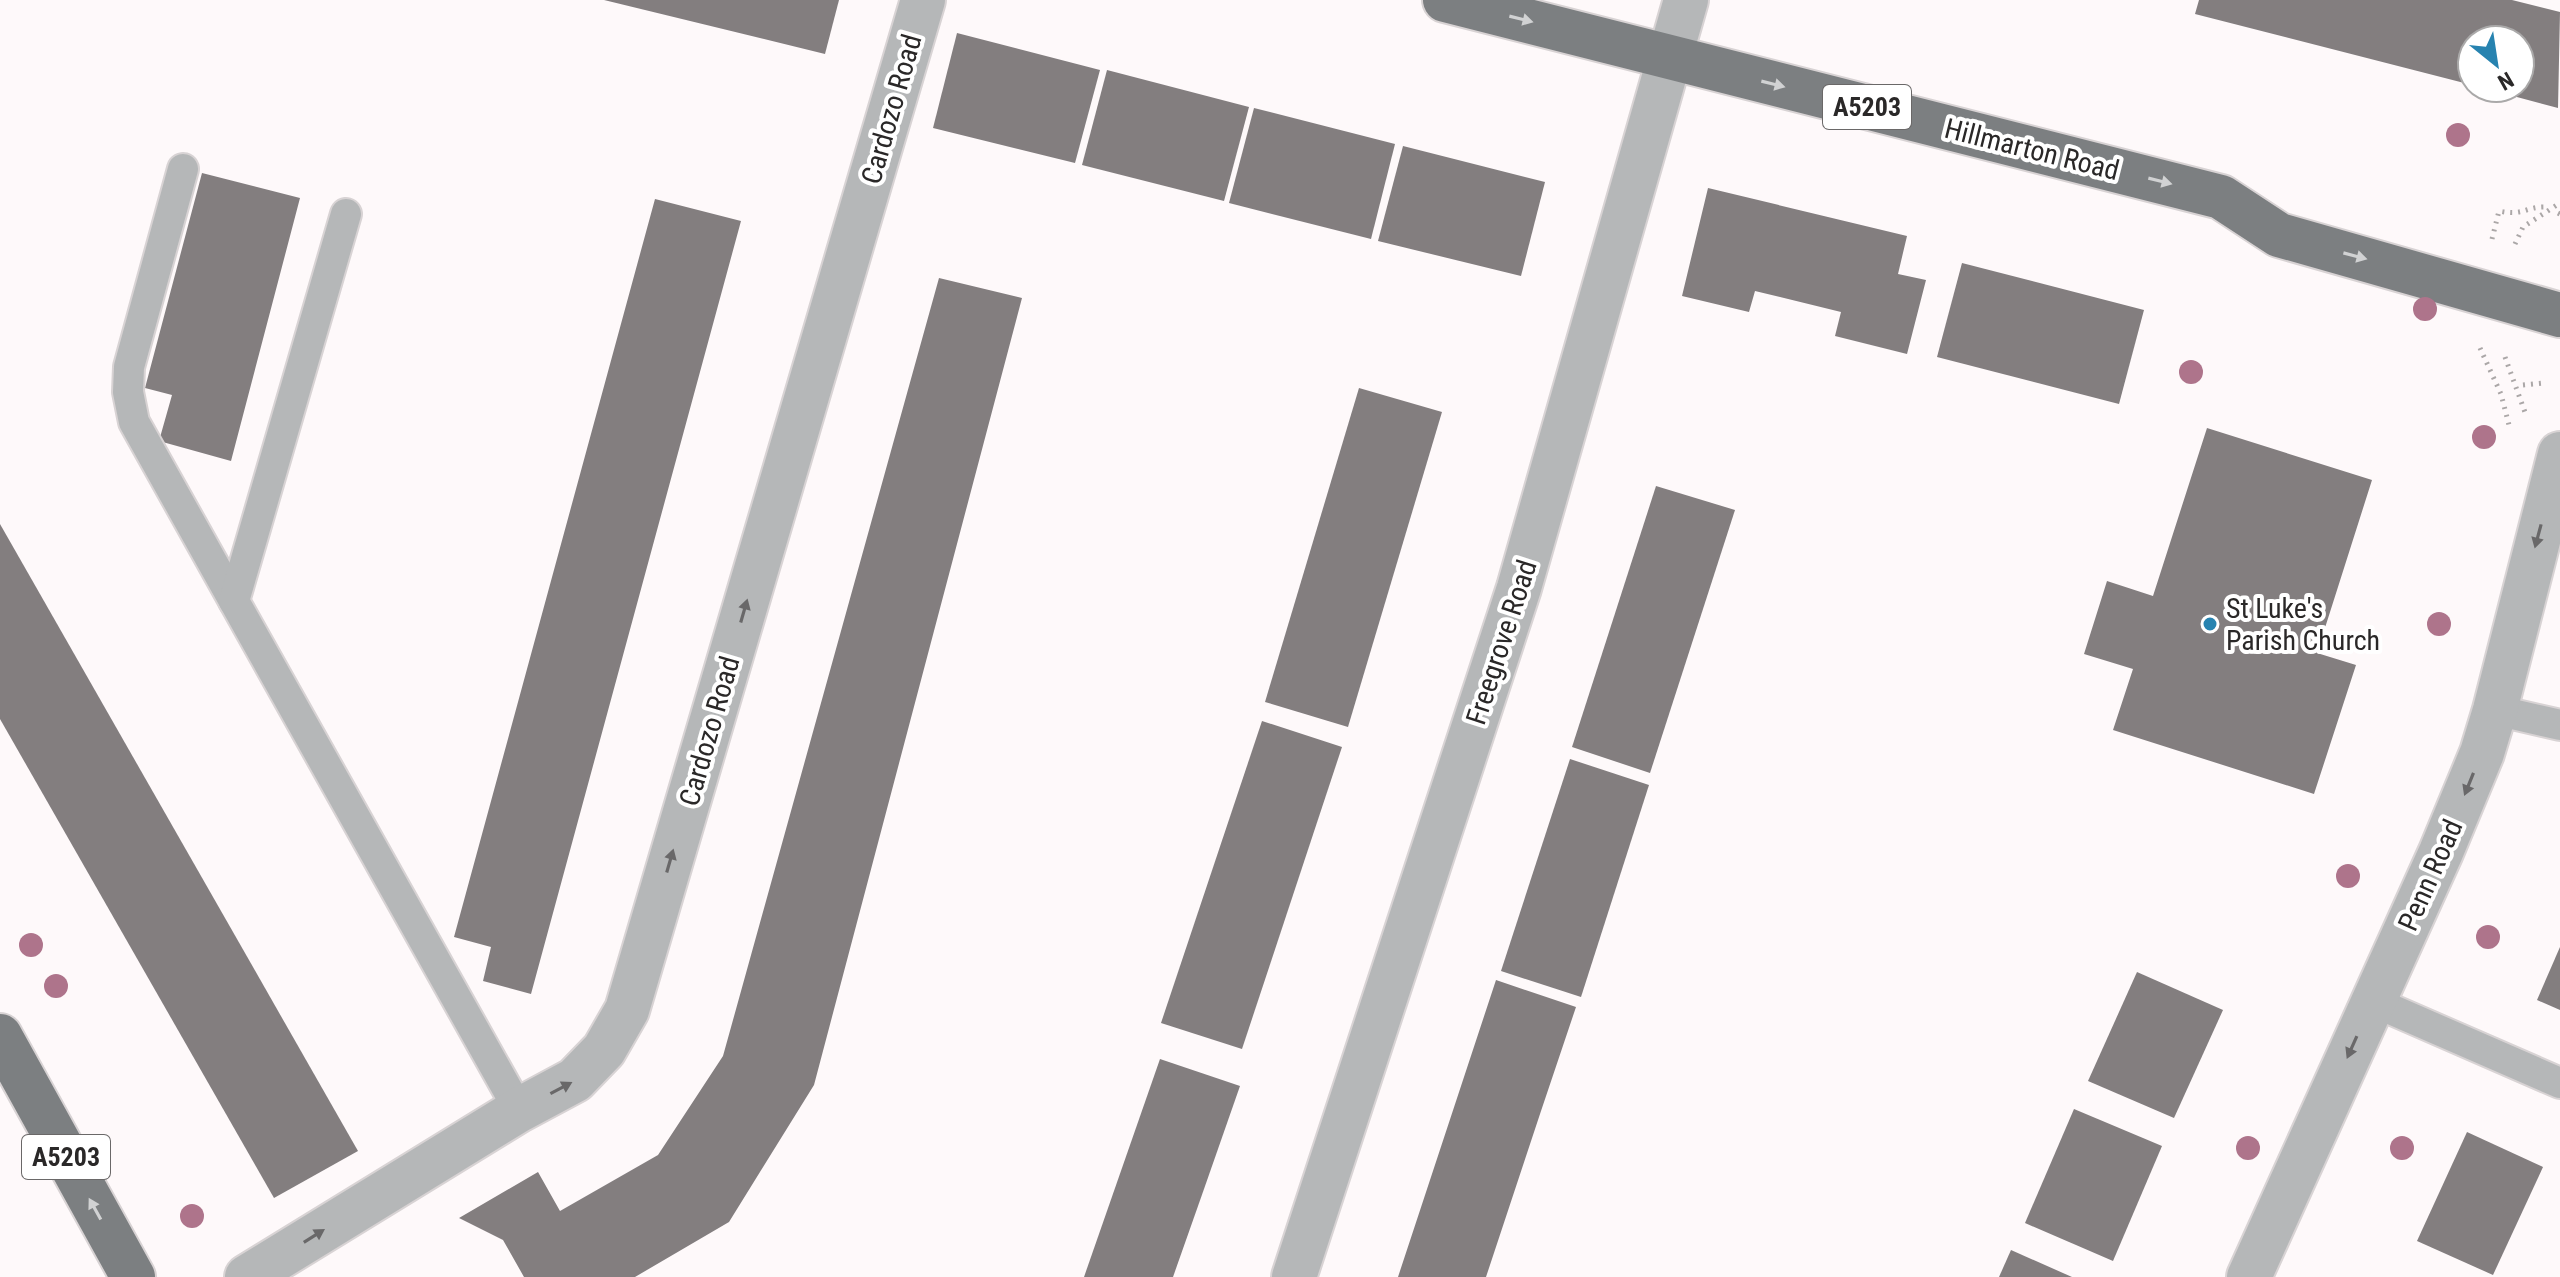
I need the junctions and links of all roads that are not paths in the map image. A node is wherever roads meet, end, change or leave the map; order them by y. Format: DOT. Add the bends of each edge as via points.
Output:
graph roads {
  1 [pos="923,0"];
  2 [pos="1445,0"];
  3 [pos="1686,0"];
  4 [pos="1670,58"];
  5 [pos="183,169"];
  6 [pos="346,214"];
  7 [pos="2560,315"];
  8 [pos="2560,454"];
  9 [pos="234,601"];
  10 [pos="2495,710"];
  11 [pos="2560,725"];
  12 [pos="2372,1001"];
  13 [pos="0,1036"];
  14 [pos="2560,1083"];
  15 [pos="519,1110"];
  16 [pos="133,1277"];
  17 [pos="247,1277"];
  18 [pos="1294,1277"];
  19 [pos="2249,1277"];
  15 -- 1 [label="street, Cardozo Road, one-way" via="575,1080 604,1050 627,1010"];
  2 -- 4 [label="main road, Hillmarton Road / A5203, one-way"];
  3 -- 4 [label="street, Freegrove Road"];
  4 -- 7 [label="main road, Hillmarton Road / A5203, one-way" via="2221,197 2279,235"];
  4 -- 18 [label="street, Freegrove Road" via="1519,588"];
  5 -- 9 [label="lane" via="129,367 128,392 134,422"];
  6 -- 9 [label="lane"];
  8 -- 10 [label="street, Penn Road, one-way"];
  9 -- 15 [label="lane"];
  10 -- 11 [label="lane"];
  10 -- 12 [label="street, Penn Road, one-way" via="2441,852"];
  12 -- 14 [label="lane"];
  12 -- 19 [label="street, Penn Road, one-way"];
  16 -- 13 [label="main road, A5203, one-way"];
  17 -- 15 [label="street, Cardozo Road, one-way"];
}
